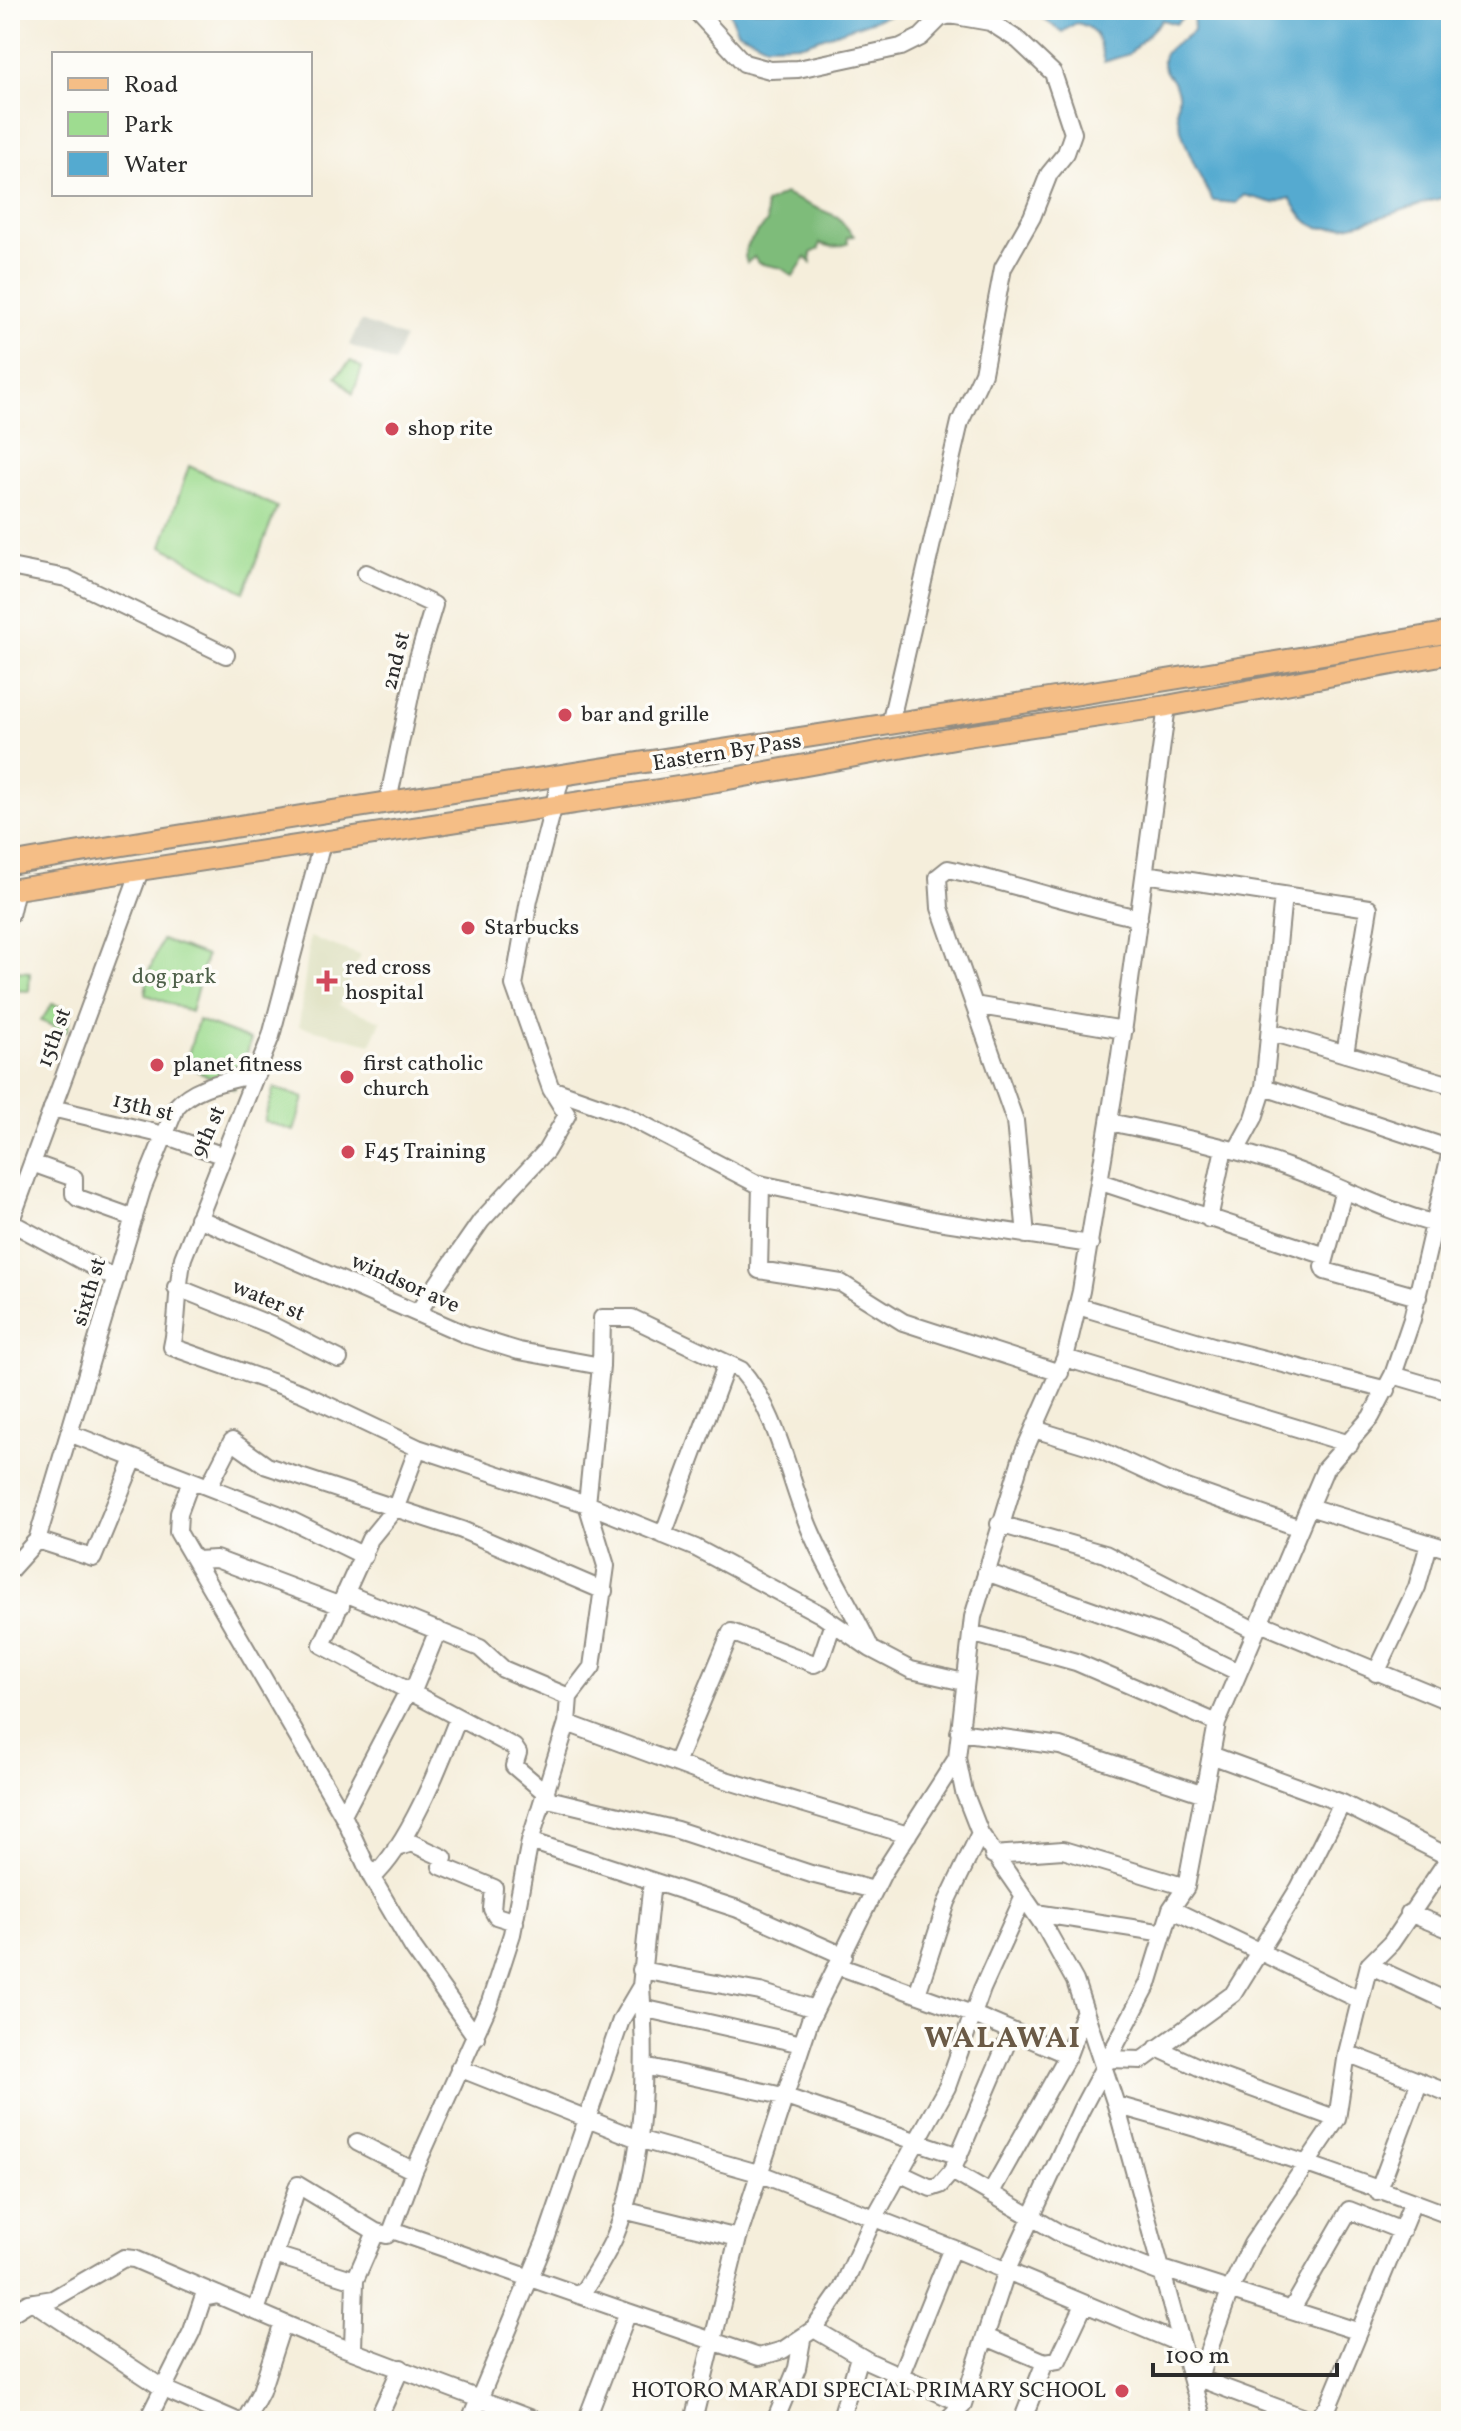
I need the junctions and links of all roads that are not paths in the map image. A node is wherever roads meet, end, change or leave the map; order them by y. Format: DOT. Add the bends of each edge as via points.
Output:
graph roads {
  1 [pos="695,10"];
  2 [pos="10,567"];
  3 [pos="366,573"];
  4 [pos="1451,632"];
  5 [pos="1451,653"];
  6 [pos="226,655"];
  7 [pos="1167,706"];
  8 [pos="890,724"];
  9 [pos="562,774"];
  10 [pos="388,801"];
  11 [pos="553,805"];
  12 [pos="322,843"];
  13 [pos="10,864"];
  14 [pos="141,868"];
  15 [pos="1145,874"];
  16 [pos="13,889"];
  17 [pos="1283,895"];
  18 [pos="10,915"];
  19 [pos="1139,918"];
  20 [pos="974,1005"];
  21 [pos="1124,1030"];
  22 [pos="1271,1032"];
  23 [pos="1345,1054"];
  24 [pos="258,1073"];
  25 [pos="1451,1085"];
  26 [pos="1264,1087"];
  27 [pos="551,1089"];
  28 [pos="52,1108"];
  29 [pos="1110,1122"];
  30 [pos="164,1135"];
  31 [pos="1230,1149"];
  32 [pos="1451,1150"];
  33 [pos="221,1155"];
  34 [pos="32,1163"];
  35 [pos="1101,1182"];
  36 [pos="761,1184"];
  37 [pos="1344,1190"];
  38 [pos="1447,1192"];
  39 [pos="134,1218"];
  40 [pos="198,1218"];
  41 [pos="1209,1219"];
  42 [pos="10,1222"];
  43 [pos="1434,1231"];
  44 [pos="1026,1235"];
  45 [pos="1451,1243"];
  46 [pos="1090,1244"];
  47 [pos="1326,1256"];
  48 [pos="116,1279"];
  49 [pos="176,1287"];
  50 [pos="1418,1297"];
  51 [pos="1078,1306"];
  52 [pos="418,1312"];
  53 [pos="339,1359"];
  54 [pos="727,1363"];
  55 [pos="1062,1365"];
  56 [pos="601,1366"];
  57 [pos="1390,1382"];
  58 [pos="1451,1392"];
  59 [pos="1034,1429"];
  60 [pos="69,1433"];
  61 [pos="1350,1444"];
  62 [pos="418,1448"];
  63 [pos="134,1459"];
  64 [pos="190,1483"];
  65 [pos="209,1486"];
  66 [pos="587,1504"];
  67 [pos="396,1507"];
  68 [pos="1309,1507"];
  69 [pos="999,1524"];
  70 [pos="1300,1528"];
  71 [pos="663,1535"];
  72 [pos="37,1540"];
  73 [pos="1429,1544"];
  74 [pos="1451,1550"];
  75 [pos="364,1556"];
  76 [pos="195,1560"];
  77 [pos="10,1570"];
  78 [pos="986,1572"];
  79 [pos="604,1591"];
  80 [pos="343,1600"];
  81 [pos="833,1623"];
  82 [pos="1258,1627"];
  83 [pos="438,1630"];
  84 [pos="971,1633"];
  85 [pos="871,1649"];
  86 [pos="1238,1672"];
  87 [pos="1376,1673"];
  88 [pos="964,1682"];
  89 [pos="409,1689"];
  90 [pos="569,1697"];
  91 [pos="1451,1702"];
  92 [pos="458,1718"];
  93 [pos="567,1723"];
  94 [pos="1217,1723"];
  95 [pos="959,1732"];
  96 [pos="1211,1755"];
  97 [pos="957,1758"];
  98 [pos="676,1763"];
  99 [pos="1204,1794"];
  100 [pos="545,1796"];
  101 [pos="1342,1803"];
  102 [pos="343,1815"];
  103 [pos="980,1833"];
  104 [pos="908,1835"];
  105 [pos="530,1841"];
  106 [pos="396,1848"];
  107 [pos="993,1855"];
  108 [pos="1450,1856"];
  109 [pos="372,1878"];
  110 [pos="652,1881"];
  111 [pos="1186,1887"];
  112 [pos="874,1890"];
  113 [pos="1024,1896"];
  114 [pos="1171,1909"];
  115 [pos="1036,1913"];
  116 [pos="1409,1913"];
  117 [pos="515,1922"];
  118 [pos="1451,1930"];
  119 [pos="1164,1933"];
  120 [pos="1261,1955"];
  121 [pos="841,1961"];
  122 [pos="1369,1965"];
  123 [pos="641,1978"];
  124 [pos="917,1994"];
  125 [pos="1360,2000"];
  126 [pos="1451,2003"];
  127 [pos="642,2008"];
  128 [pos="815,2009"];
  129 [pos="972,2014"];
  130 [pos="1083,2015"];
  131 [pos="1012,2031"];
  132 [pos="476,2037"];
  133 [pos="802,2044"];
  134 [pos="1157,2048"];
  135 [pos="1347,2053"];
  136 [pos="1068,2055"];
  137 [pos="1105,2064"];
  138 [pos="644,2066"];
  139 [pos="459,2068"];
  140 [pos="1419,2083"];
  141 [pos="1451,2094"];
  142 [pos="783,2096"];
  143 [pos="1116,2105"];
  144 [pos="1337,2119"];
  145 [pos="587,2120"];
  146 [pos="638,2139"];
  147 [pos="916,2139"];
  148 [pos="357,2142"];
  149 [pos="1306,2161"];
  150 [pos="955,2163"];
  151 [pos="414,2171"];
  152 [pos="758,2173"];
  153 [pos="899,2173"];
  154 [pos="991,2192"];
  155 [pos="1378,2192"];
  156 [pos="1413,2202"];
  157 [pos="623,2210"];
  158 [pos="1451,2216"];
  159 [pos="874,2219"];
  160 [pos="1032,2219"];
  161 [pos="384,2231"];
  162 [pos="1402,2231"];
  163 [pos="738,2238"];
  164 [pos="952,2248"];
  165 [pos="275,2255"];
  166 [pos="1007,2270"];
  167 [pos="1163,2271"];
  168 [pos="531,2278"];
  169 [pos="355,2280"];
  170 [pos="1231,2288"];
  171 [pos="218,2295"];
  172 [pos="581,2295"];
  173 [pos="33,2302"];
  174 [pos="1084,2305"];
  175 [pos="1292,2309"];
  176 [pos="256,2311"];
  177 [pos="628,2312"];
  178 [pos="10,2314"];
  179 [pos="283,2323"];
  180 [pos="1357,2331"];
  181 [pos="808,2334"];
  182 [pos="986,2337"];
  183 [pos="711,2342"];
  184 [pos="1181,2344"];
  185 [pos="353,2349"];
  186 [pos="859,2357"];
  187 [pos="1045,2362"];
  188 [pos="401,2368"];
  189 [pos="900,2376"];
  190 [pos="1197,2382"];
  191 [pos="164,2389"];
  192 [pos="480,2400"];
  193 [pos="963,2404"];
  194 [pos="147,2421"];
  195 [pos="237,2421"];
  196 [pos="245,2421"];
  197 [pos="377,2421"];
  198 [pos="470,2421"];
  199 [pos="537,2421"];
  200 [pos="586,2421"];
  201 [pos="693,2421"];
  202 [pos="775,2421"];
  203 [pos="840,2421"];
  204 [pos="946,2421"];
  205 [pos="1022,2421"];
  206 [pos="1203,2421"];
  207 [pos="1313,2421"];
  1 -- 8 [label="street" via="744,63 770,70 901,47 950,15 990,22 1053,73 1073,133 1003,268 983,373 960,422"];
  2 -- 6 [label="street" via="66,578"];
  3 -- 10 [label="street, 2nd st" via="434,605"];
  4 -- 8 [label="main road, Eastern By Pass"];
  5 -- 7 [label="main road, Eastern By Pass"];
  7 -- 11 [label="main road, Eastern By Pass"];
  7 -- 15 [label="street"];
  8 -- 9 [label="main road, Eastern By Pass"];
  9 -- 10 [label="main road, Eastern By Pass"];
  9 -- 11 [label="street"];
  10 -- 13 [label="main road, Eastern By Pass"];
  11 -- 12 [label="main road, Eastern By Pass"];
  11 -- 27 [label="street" via="514,985"];
  12 -- 14 [label="main road, Eastern By Pass"];
  12 -- 24 [label="street, 9th st"];
  14 -- 16 [label="main road, Eastern By Pass"];
  14 -- 28 [label="street, 15th st"];
  15 -- 17 [label="street"];
  15 -- 19 [label="street"];
  16 -- 18 [label="street"];
  17 -- 22 [label="street"];
  17 -- 23 [label="street" via="1371,910"];
  19 -- 20 [label="street" via="1019,885 942,872 937,884 940,908"];
  19 -- 21 [label="street"];
  20 -- 21 [label="street"];
  20 -- 44 [label="street" via="1015,1121"];
  21 -- 29 [label="street"];
  22 -- 23 [label="street"];
  22 -- 26 [label="street"];
  23 -- 25 [label="street"];
  24 -- 30 [label="street, sixth st" via="186,1096"];
  24 -- 33 [label="street, 9th st"];
  26 -- 31 [label="street" via="1254,1118"];
  26 -- 32 [label="street"];
  27 -- 36 [label="street" via="625,1115"];
  27 -- 52 [label="street" via="567,1115 562,1130 481,1221"];
  28 -- 30 [label="street, 13th st"];
  28 -- 34 [label="street, 15th st"];
  29 -- 31 [label="street"];
  29 -- 35 [label="street"];
  30 -- 33 [label="street, 13th st"];
  30 -- 39 [label="street, sixth st"];
  31 -- 37 [label="street"];
  31 -- 41 [label="street"];
  32 -- 38 [label="street"];
  33 -- 40 [label="street, 9th st"];
  34 -- 39 [label="street" via="74,1178 78,1198"];
  34 -- 42 [label="street, 15th st"];
  35 -- 41 [label="street"];
  35 -- 46 [label="street"];
  36 -- 44 [label="street"];
  36 -- 55 [label="street" via="759,1270 841,1283 903,1322"];
  37 -- 43 [label="street"];
  37 -- 47 [label="street"];
  38 -- 43 [label="street"];
  39 -- 48 [label="street, sixth st"];
  40 -- 49 [label="street, 9th st"];
  40 -- 52 [label="street, windsor ave"];
  41 -- 47 [label="street"];
  42 -- 48 [label="street"];
  43 -- 45 [label="street"];
  43 -- 50 [label="street"];
  44 -- 46 [label="street"];
  46 -- 51 [label="street"];
  47 -- 50 [label="street" via="1323,1267 1328,1274"];
  48 -- 60 [label="street, sixth st"];
  49 -- 53 [label="street, water st"];
  49 -- 62 [label="street, 9th st" via="172,1347 302,1393"];
  50 -- 57 [label="street"];
  51 -- 55 [label="street"];
  51 -- 57 [label="street" via="1213,1346"];
  52 -- 56 [label="street, windsor ave" via="519,1351"];
  54 -- 56 [label="street" via="625,1317 602,1318"];
  54 -- 71 [label="street"];
  54 -- 85 [label="street" via="751,1381 811,1532"];
  55 -- 59 [label="street"];
  55 -- 61 [label="street"];
  56 -- 66 [label="street"];
  57 -- 58 [label="street"];
  57 -- 61 [label="street"];
  59 -- 69 [label="street"];
  59 -- 70 [label="street"];
  60 -- 63 [label="street"];
  60 -- 72 [label="street, sixth st"];
  61 -- 68 [label="street" via="1325,1469"];
  62 -- 66 [label="street"];
  62 -- 67 [label="street"];
  63 -- 64 [label="street"];
  63 -- 72 [label="street" via="95,1556 89,1559"];
  64 -- 65 [label="street"];
  64 -- 76 [label="street" via="178,1532"];
  65 -- 67 [label="street" via="232,1441 267,1466"];
  65 -- 75 [label="street"];
  66 -- 71 [label="street"];
  66 -- 79 [label="street" via="606,1566"];
  67 -- 75 [label="street" via="370,1539"];
  67 -- 79 [label="street"];
  68 -- 70 [label="street"];
  68 -- 73 [label="street"];
  69 -- 78 [label="street"];
  69 -- 82 [label="street" via="1105,1554"];
  70 -- 82 [label="street"];
  71 -- 81 [label="street" via="732,1566"];
  72 -- 77 [label="street, sixth st"];
  73 -- 74 [label="street"];
  73 -- 87 [label="street" via="1417,1587"];
  75 -- 80 [label="street"];
  76 -- 80 [label="street" via="216,1559"];
  76 -- 102 [label="street"];
  78 -- 84 [label="street"];
  78 -- 86 [label="street" via="1155,1632"];
  79 -- 90 [label="street" via="592,1667"];
  80 -- 83 [label="street"];
  80 -- 89 [label="street" via="322,1645"];
  81 -- 85 [label="street"];
  81 -- 98 [label="street" via="820,1661 814,1664 731,1632"];
  82 -- 86 [label="street"];
  82 -- 87 [label="street"];
  83 -- 89 [label="street" via="415,1686"];
  83 -- 90 [label="street" via="480,1648 503,1669"];
  84 -- 88 [label="street"];
  84 -- 94 [label="street" via="1076,1662"];
  85 -- 88 [label="street" via="911,1670"];
  86 -- 94 [label="street"];
  87 -- 91 [label="street"];
  88 -- 95 [label="street"];
  89 -- 92 [label="street"];
  89 -- 102 [label="street"];
  90 -- 93 [label="street"];
  92 -- 100 [label="street" via="517,1749 514,1766"];
  92 -- 106 [label="street" via="417,1815"];
  93 -- 98 [label="street"];
  93 -- 100 [label="street"];
  94 -- 96 [label="street"];
  95 -- 97 [label="street"];
  95 -- 99 [label="street" via="1060,1746"];
  96 -- 99 [label="street"];
  96 -- 101 [label="street"];
  97 -- 103 [label="street"];
  97 -- 104 [label="street"];
  98 -- 104 [label="street"];
  99 -- 111 [label="street"];
  100 -- 105 [label="street"];
  100 -- 112 [label="street"];
  101 -- 108 [label="street"];
  101 -- 120 [label="street"];
  102 -- 109 [label="street"];
  103 -- 107 [label="street"];
  103 -- 124 [label="street" via="947,1902"];
  104 -- 112 [label="street"];
  105 -- 110 [label="street"];
  105 -- 117 [label="street"];
  106 -- 109 [label="street" via="390,1862"];
  106 -- 117 [label="street" via="412,1843 440,1854 441,1866 494,1888 496,1916"];
  107 -- 111 [label="street" via="1063,1850"];
  107 -- 113 [label="street"];
  108 -- 116 [label="street"];
  109 -- 132 [label="street" via="413,1948"];
  110 -- 121 [label="street" via="738,1909"];
  110 -- 123 [label="street"];
  111 -- 114 [label="street"];
  112 -- 121 [label="street"];
  113 -- 115 [label="street"];
  113 -- 129 [label="street"];
  114 -- 119 [label="street"];
  114 -- 120 [label="street"];
  115 -- 119 [label="street"];
  115 -- 130 [label="street" via="1075,1981"];
  116 -- 118 [label="street"];
  116 -- 122 [label="street" via="1391,1943"];
  117 -- 132 [label="street"];
  119 -- 137 [label="street" via="1148,1984"];
  120 -- 125 [label="street"];
  120 -- 134 [label="street" via="1233,1994"];
  121 -- 124 [label="street"];
  121 -- 128 [label="street"];
  122 -- 125 [label="street"];
  122 -- 126 [label="street"];
  123 -- 127 [label="street"];
  123 -- 128 [label="street" via="725,1984"];
  123 -- 145 [label="street"];
  124 -- 129 [label="street"];
  125 -- 135 [label="street"];
  127 -- 133 [label="street"];
  127 -- 138 [label="street"];
  128 -- 133 [label="street"];
  129 -- 131 [label="street"];
  129 -- 147 [label="street" via="947,2087"];
  130 -- 136 [label="street"];
  130 -- 137 [label="street"];
  131 -- 136 [label="street"];
  131 -- 150 [label="street"];
  132 -- 139 [label="street"];
  133 -- 142 [label="street"];
  134 -- 137 [label="street" via="1142,2060"];
  134 -- 144 [label="street"];
  135 -- 140 [label="street"];
  135 -- 144 [label="street"];
  136 -- 154 [label="street"];
  137 -- 143 [label="street"];
  137 -- 160 [label="street"];
  138 -- 142 [label="street"];
  138 -- 146 [label="street"];
  139 -- 145 [label="street"];
  139 -- 151 [label="street"];
  140 -- 141 [label="street"];
  140 -- 155 [label="street"];
  142 -- 147 [label="street"];
  142 -- 152 [label="street"];
  143 -- 149 [label="street"];
  143 -- 167 [label="street"];
  144 -- 149 [label="street"];
  145 -- 146 [label="street"];
  145 -- 168 [label="street"];
  146 -- 152 [label="street"];
  146 -- 157 [label="street"];
  147 -- 150 [label="street"];
  147 -- 153 [label="street"];
  148 -- 151 [label="street"];
  149 -- 155 [label="street"];
  149 -- 170 [label="street" via="1252,2244"];
  150 -- 153 [label="street" via="940,2185 931,2188"];
  150 -- 154 [label="street"];
  151 -- 161 [label="street"];
  152 -- 159 [label="street"];
  152 -- 163 [label="street"];
  153 -- 159 [label="street"];
  154 -- 160 [label="street"];
  155 -- 156 [label="street"];
  156 -- 158 [label="street"];
  156 -- 162 [label="street"];
  157 -- 163 [label="street"];
  157 -- 172 [label="street" via="608,2252"];
  159 -- 164 [label="street"];
  159 -- 181 [label="street" via="842,2289"];
  160 -- 166 [label="street"];
  160 -- 167 [label="street" via="1094,2248"];
  161 -- 165 [label="street" via="298,2185"];
  161 -- 168 [label="street"];
  161 -- 169 [label="street"];
  162 -- 175 [label="street" via="1349,2210"];
  162 -- 180 [label="street"];
  163 -- 183 [label="street"];
  164 -- 166 [label="street"];
  164 -- 189 [label="street"];
  165 -- 169 [label="street"];
  165 -- 176 [label="street"];
  166 -- 174 [label="street"];
  166 -- 182 [label="street"];
  167 -- 170 [label="street"];
  167 -- 184 [label="street"];
  168 -- 172 [label="street"];
  168 -- 192 [label="street"];
  169 -- 185 [label="street"];
  170 -- 175 [label="street"];
  170 -- 190 [label="street"];
  171 -- 173 [label="street" via="166,2270 124,2258 53,2299"];
  171 -- 176 [label="street"];
  171 -- 191 [label="street" via="203,2298"];
  172 -- 177 [label="street"];
  173 -- 178 [label="street"];
  173 -- 191 [label="street"];
  174 -- 184 [label="street"];
  174 -- 187 [label="street" via="1058,2360"];
  175 -- 180 [label="street"];
  176 -- 179 [label="street"];
  177 -- 183 [label="street"];
  177 -- 200 [label="street"];
  179 -- 185 [label="street"];
  179 -- 196 [label="street" via="261,2391"];
  180 -- 207 [label="street" via="1328,2407"];
  181 -- 183 [label="street" via="762,2358"];
  181 -- 186 [label="street"];
  181 -- 202 [label="street"];
  182 -- 187 [label="street"];
  182 -- 193 [label="street"];
  183 -- 201 [label="street"];
  184 -- 190 [label="street"];
  185 -- 188 [label="street"];
  186 -- 189 [label="street"];
  186 -- 203 [label="street"];
  187 -- 205 [label="street"];
  188 -- 192 [label="street"];
  188 -- 197 [label="street"];
  189 -- 193 [label="street"];
  190 -- 206 [label="street"];
  190 -- 207 [label="street"];
  191 -- 194 [label="street"];
  191 -- 195 [label="street"];
  192 -- 198 [label="street"];
  192 -- 199 [label="street"];
  193 -- 204 [label="street"];
}
